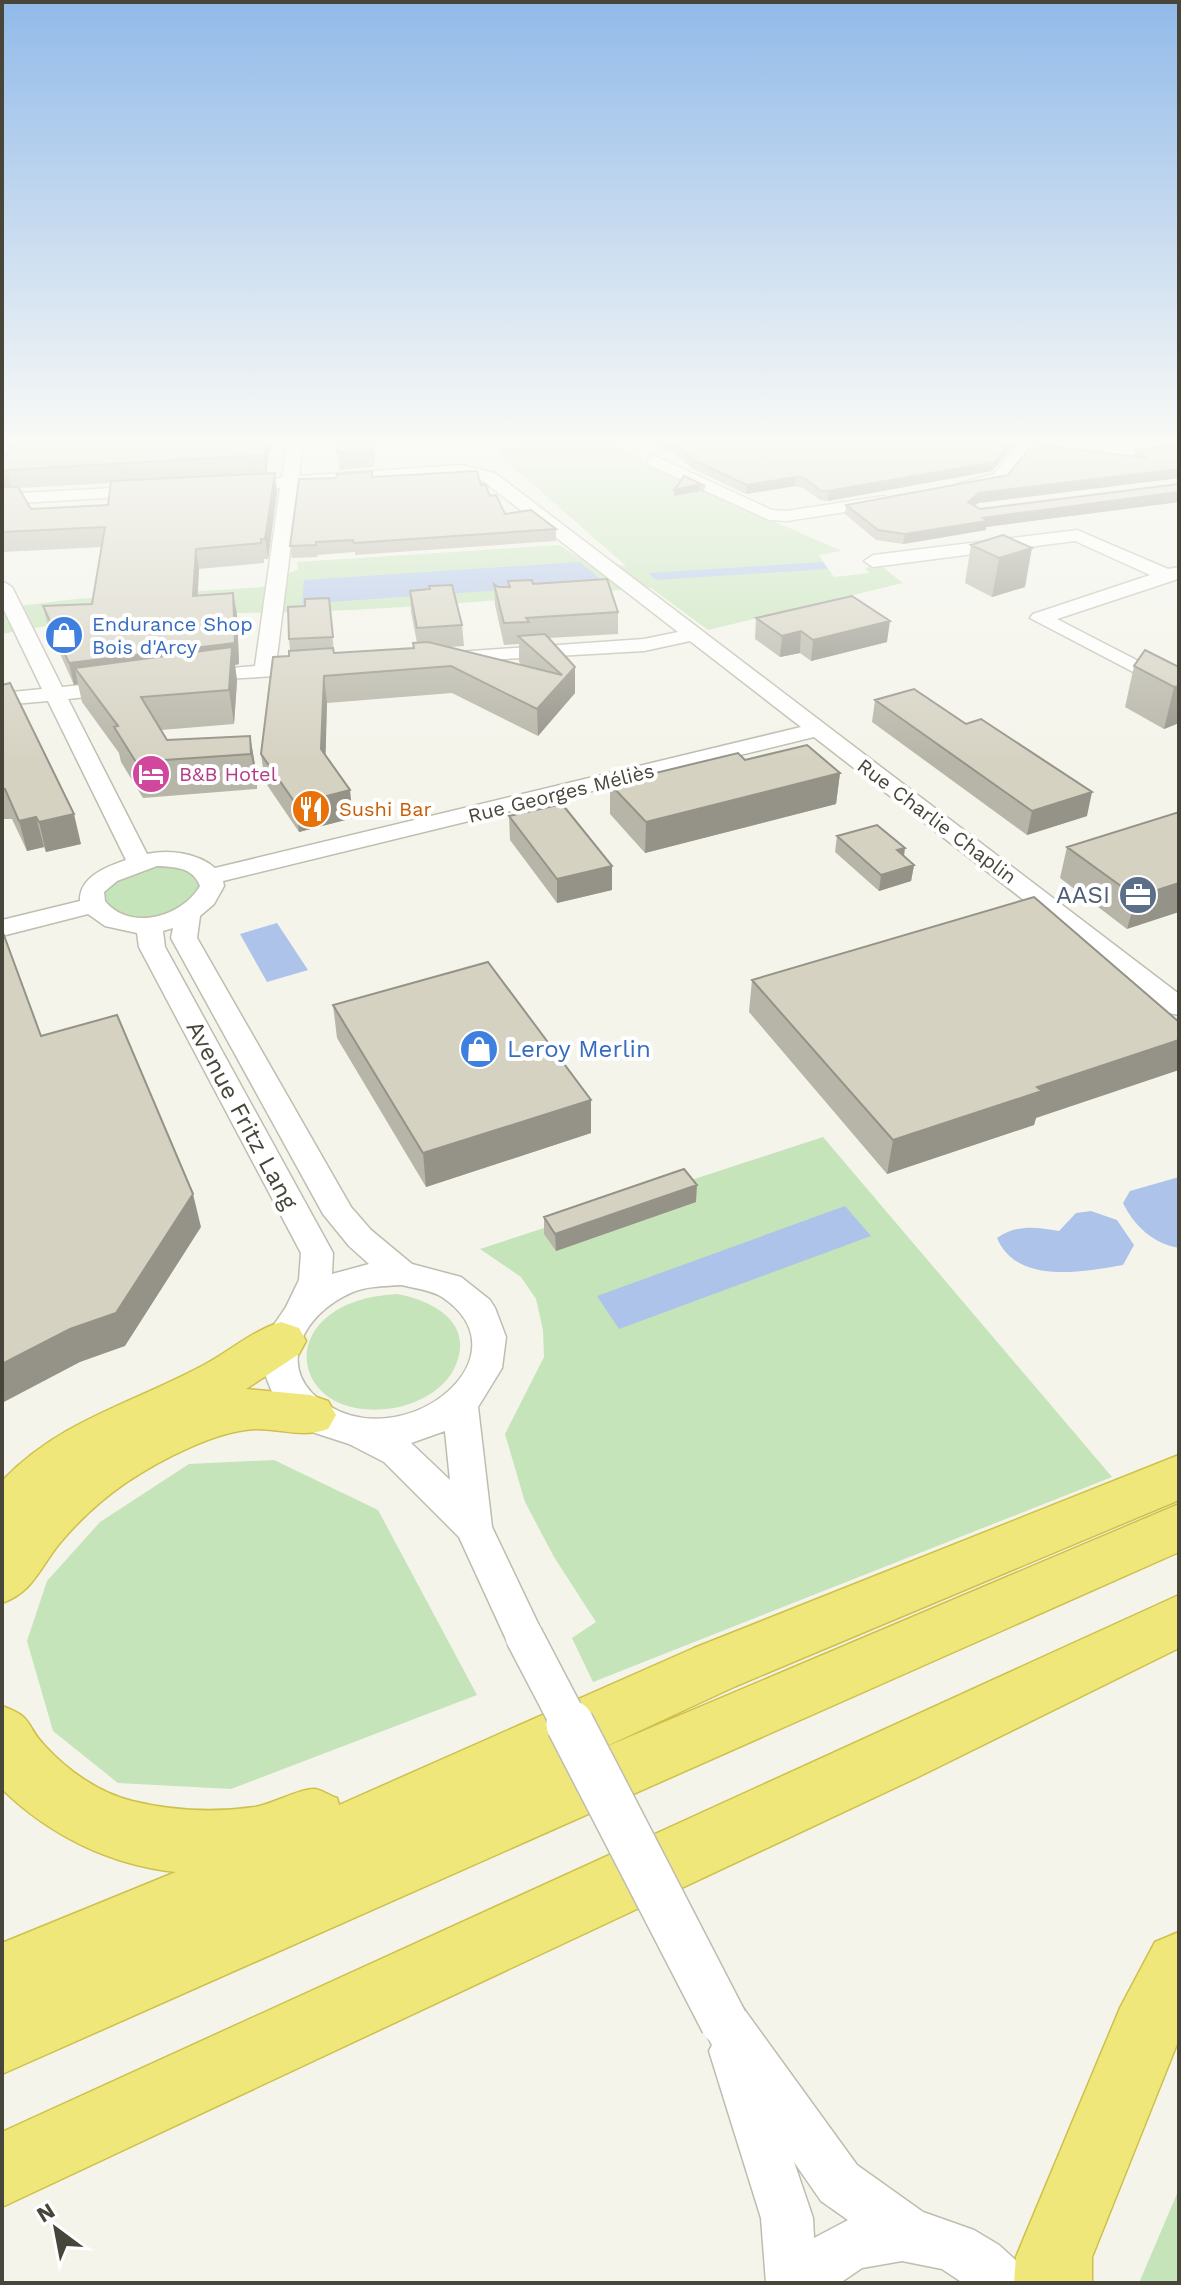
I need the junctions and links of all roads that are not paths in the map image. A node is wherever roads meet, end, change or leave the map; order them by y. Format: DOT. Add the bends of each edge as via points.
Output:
graph roads {
  1 [pos="282,548"];
  2 [pos="582,548"];
  3 [pos="972,548"];
  4 [pos="1108,548"];
  5 [pos="873,561"];
  6 [pos="1174,574"];
  7 [pos="7,596"];
  8 [pos="696,634"];
  9 [pos="423,660"];
  10 [pos="328,666"];
  11 [pos="265,671"];
  12 [pos="176,680"];
  13 [pos="146,684"];
  14 [pos="1179,690"];
  15 [pos="57,696"];
  16 [pos="2,699"];
  17 [pos="818,730"];
  18 [pos="139,862"];
  19 [pos="210,877"];
  20 [pos="94,905"];
  21 [pos="188,913"];
  22 [pos="149,924"];
  23 [pos="2,928"];
  24 [pos="1179,1007"];
  25 [pos="401,1273"];
  26 [pos="292,1324"];
  27 [pos="460,1405"];
  28 [pos="310,1415"];
  29 [pos="362,1433"];
  30 [pos="1179,1477"];
  31 [pos="2,1519"];
  32 [pos="473,1527"];
  33 [pos="1179,1527"];
  34 [pos="2,1579"];
  35 [pos="1179,1620"];
  36 [pos="715,1667"];
  37 [pos="2,1734"];
  38 [pos="1179,1966"];
  39 [pos="2,1977"];
  40 [pos="724,2022"];
  41 [pos="2,2039"];
  42 [pos="2,2170"];
  43 [pos="910,2234"];
  44 [pos="792,2283"];
  45 [pos="805,2283"];
  46 [pos="1001,2283"];
  47 [pos="1053,2283"];
  1 -- 11 [label="street"];
  2 -- 8 [label="street, Rue Charlie Chaplin"];
  3 -- 5 [label="street"];
  4 -- 6 [label="street"];
  6 -- 14 [label="street" via="1040,618"];
  7 -- 15 [label="street"];
  8 -- 9 [label="street" via="644,645"];
  8 -- 17 [label="street, Rue Charlie Chaplin"];
  10 -- 11 [label="street"];
  11 -- 12 [label="street"];
  13 -- 15 [label="street"];
  15 -- 16 [label="street"];
  15 -- 18 [label="street"];
  17 -- 19 [label="street, Rue Georges Méliès"];
  17 -- 24 [label="street, Rue Charlie Chaplin"];
  18 -- 19 [label="street" via="190,863"];
  18 -- 20 [label="street" via="107,875 93,895"];
  19 -- 21 [label="street" via="209,896"];
  20 -- 22 [label="street" via="113,920"];
  20 -- 23 [label="street"];
  21 -- 22 [label="street"];
  21 -- 25 [label="street, Avenue Fritz Lang" via="184,938 339,1214"];
  22 -- 26 [label="street, Avenue Fritz Lang" via="152,947 317,1253 315,1280"];
  25 -- 26 [label="street" via="368,1275 332,1287"];
  25 -- 27 [label="street" via="450,1285 475,1304 489,1329 491,1355 480,1383"];
  26 -- 28 [label="street" via="279,1366 291,1396"];
  26 -- 31 [label="highway" via="241,1370 73,1451 24,1492"];
  27 -- 29 [label="street" via="427,1424"];
  27 -- 32 [label="street"];
  28 -- 29 [label="street"];
  28 -- 34 [label="highway" via="255,1409 230,1413 138,1449 93,1476 59,1506 28,1538"];
  29 -- 32 [label="street" via="397,1452"];
  30 -- 36 [label="highway"];
  32 -- 40 [label="street, bridge"];
  33 -- 41 [label="highway"];
  35 -- 42 [label="highway"];
  36 -- 37 [label="highway" via="635,1683 346,1810 256,1838 182,1842 113,1829 62,1803 20,1764"];
  36 -- 39 [label="highway" via="357,1829"];
  38 -- 47 [label="highway" via="1145,2033 1054,2257"];
  40 -- 43 [label="street" via="839,2183"];
  40 -- 44 [label="street" via="787,2218"];
  43 -- 45 [label="street" via="875,2235 843,2247"];
  43 -- 46 [label="street" via="952,2246"];
}
